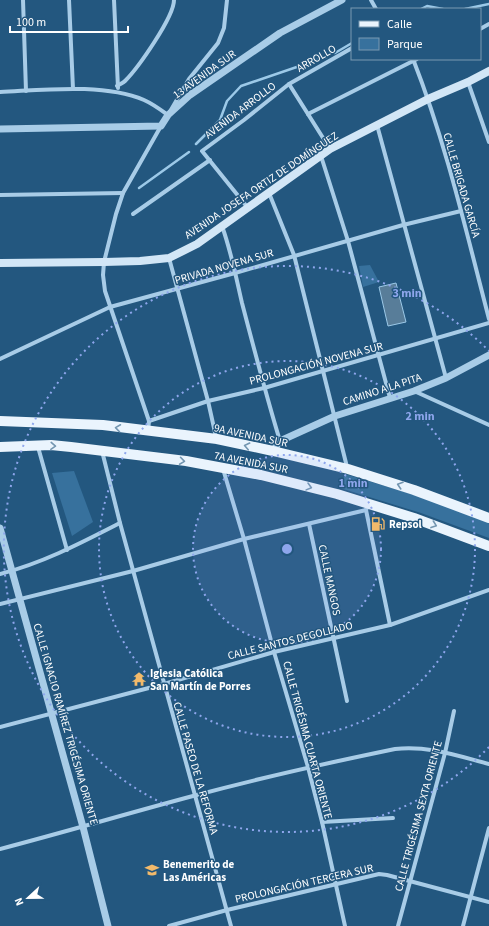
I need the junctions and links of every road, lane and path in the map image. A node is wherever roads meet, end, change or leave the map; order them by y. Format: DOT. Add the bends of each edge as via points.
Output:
graph roads {
  1 [pos="23,0"];
  2 [pos="69,0"];
  3 [pos="114,0"];
  4 [pos="174,0"];
  5 [pos="227,0"];
  6 [pos="342,0"];
  7 [pos="351,49"];
  8 [pos="414,60"];
  9 [pos="489,71"];
  10 [pos="468,82"];
  11 [pos="289,84"];
  12 [pos="117,86"];
  13 [pos="73,89"];
  14 [pos="26,91"];
  15 [pos="0,92"];
  16 [pos="118,92"];
  17 [pos="428,99"];
  18 [pos="308,114"];
  19 [pos="168,115"];
  20 [pos="377,125"];
  21 [pos="161,126"];
  22 [pos="0,129"];
  23 [pos="489,142"];
  24 [pos="330,149"];
  25 [pos="321,155"];
  26 [pos="210,160"];
  27 [pos="123,193"];
  28 [pos="269,193"];
  29 [pos="0,196"];
  30 [pos="248,208"];
  31 [pos="461,211"];
  32 [pos="132,214"];
  33 [pos="403,225"];
  34 [pos="222,226"];
  35 [pos="348,241"];
  36 [pos="294,255"];
  37 [pos="169,258"];
  38 [pos="104,262"];
  39 [pos="0,263"];
  40 [pos="235,273"];
  41 [pos="177,288"];
  42 [pos="110,307"];
  43 [pos="489,319"];
  44 [pos="489,323"];
  45 [pos="435,339"];
  46 [pos="379,355"];
  47 [pos="488,357"];
  48 [pos="0,359"];
  49 [pos="323,370"];
  50 [pos="446,378"];
  51 [pos="264,388"];
  52 [pos="414,391"];
  53 [pos="390,398"];
  54 [pos="208,401"];
  55 [pos="335,416"];
  56 [pos="0,421"];
  57 [pos="489,425"];
  58 [pos="148,426"];
  59 [pos="216,439"];
  60 [pos="280,441"];
  61 [pos="37,445"];
  62 [pos="0,447"];
  63 [pos="102,451"];
  64 [pos="273,451"];
  65 [pos="223,468"];
  66 [pos="348,469"];
  67 [pos="367,507"];
  68 [pos="489,518"];
  69 [pos="120,523"];
  70 [pos="309,524"];
  71 [pos="0,528"];
  72 [pos="244,539"];
  73 [pos="489,546"];
  74 [pos="67,550"];
  75 [pos="12,571"];
  76 [pos="133,571"];
  77 [pos="0,574"];
  78 [pos="489,590"];
  79 [pos="20,599"];
  80 [pos="0,604"];
  81 [pos="390,625"];
  82 [pos="333,638"];
  83 [pos="274,652"];
  84 [pos="164,684"];
  85 [pos="348,701"];
  86 [pos="454,711"];
  87 [pos="52,713"];
  88 [pos="0,727"];
  89 [pos="446,753"];
  90 [pos="489,764"];
  91 [pos="308,767"];
  92 [pos="194,795"];
  93 [pos="393,818"];
  94 [pos="322,822"];
  95 [pos="83,827"];
  96 [pos="489,828"];
  97 [pos="0,849"];
  98 [pos="410,881"];
  99 [pos="336,885"];
  100 [pos="470,898"];
  101 [pos="489,902"];
  102 [pos="227,910"];
  103 [pos="108,926"];
  104 [pos="169,926"];
  105 [pos="231,926"];
  106 [pos="345,926"];
  107 [pos="398,926"];
  108 [pos="463,926"];
  1 -- 14 [label="street"];
  2 -- 13 [label="street"];
  3 -- 12 [label="street"];
  4 -- 12 [label="street" via="164,26 150,48 126,80"];
  5 -- 19 [label="street" via="224,28 218,43 189,79"];
  6 -- 19 [label="street, 13 AVENIDA SUR" via="280,33 190,95"];
  7 -- 11 [label="street, ARROLLO"];
  8 -- 17 [label="street, CALLE BRIGADA GARCÍA"];
  8 -- 18 [label="street"];
  9 -- 10 [label="main road, AVENIDA JOSEFA ORTIZ DE DOMÍNGUEZ"];
  10 -- 17 [label="main road, AVENIDA JOSEFA ORTIZ DE DOMÍNGUEZ"];
  10 -- 23 [label="street"];
  11 -- 18 [label="street"];
  11 -- 26 [label="street, AVENIDA ARROLLO" via="202,150"];
  12 -- 16 [label="street"];
  13 -- 14 [label="street"];
  13 -- 16 [label="street"];
  14 -- 15 [label="street"];
  16 -- 19 [label="street" via="145,100"];
  17 -- 20 [label="main road, AVENIDA JOSEFA ORTIZ DE DOMÍNGUEZ"];
  17 -- 31 [label="street, CALLE BRIGADA GARCÍA"];
  18 -- 24 [label="street"];
  19 -- 21 [label="street, 13 AVENIDA SUR"];
  20 -- 24 [label="main road, AVENIDA JOSEFA ORTIZ DE DOMÍNGUEZ"];
  20 -- 33 [label="street"];
  21 -- 22 [label="street"];
  21 -- 27 [label="street"];
  24 -- 25 [label="main road, AVENIDA JOSEFA ORTIZ DE DOMÍNGUEZ"];
  25 -- 28 [label="main road, AVENIDA JOSEFA ORTIZ DE DOMÍNGUEZ"];
  25 -- 35 [label="street"];
  26 -- 30 [label="street"];
  26 -- 32 [label="street"];
  27 -- 29 [label="street"];
  27 -- 38 [label="street"];
  28 -- 30 [label="main road, AVENIDA JOSEFA ORTIZ DE DOMÍNGUEZ"];
  28 -- 36 [label="street"];
  30 -- 34 [label="main road, AVENIDA JOSEFA ORTIZ DE DOMÍNGUEZ"];
  31 -- 33 [label="street, PRIVADA NOVENA SUR"];
  31 -- 43 [label="street, CALLE BRIGADA GARCÍA"];
  33 -- 35 [label="street, PRIVADA NOVENA SUR"];
  33 -- 45 [label="street"];
  34 -- 37 [label="main road, AVENIDA JOSEFA ORTIZ DE DOMÍNGUEZ"];
  34 -- 40 [label="street" via="231,251"];
  35 -- 36 [label="street, PRIVADA NOVENA SUR"];
  35 -- 46 [label="street"];
  36 -- 40 [label="street, PRIVADA NOVENA SUR"];
  36 -- 49 [label="street"];
  37 -- 38 [label="main road, AVENIDA JOSEFA ORTIZ DE DOMÍNGUEZ"];
  37 -- 41 [label="street"];
  38 -- 39 [label="main road, AVENIDA JOSEFA ORTIZ DE DOMÍNGUEZ"];
  38 -- 42 [label="street" via="105,291"];
  40 -- 41 [label="street, PRIVADA NOVENA SUR"];
  40 -- 51 [label="street"];
  41 -- 42 [label="street, PRIVADA NOVENA SUR"];
  41 -- 54 [label="street"];
  42 -- 48 [label="street, PRIVADA NOVENA SUR"];
  42 -- 58 [label="street"];
  44 -- 45 [label="street, PROLONGACIÓN NOVENA SUR"];
  45 -- 46 [label="street, PROLONGACIÓN NOVENA SUR"];
  45 -- 50 [label="street"];
  46 -- 49 [label="street, PROLONGACIÓN NOVENA SUR"];
  46 -- 53 [label="street"];
  47 -- 50 [label="street, CAMINO A LA PITA"];
  49 -- 51 [label="street, PROLONGACIÓN NOVENA SUR"];
  49 -- 55 [label="street"];
  50 -- 52 [label="street, CAMINO A LA PITA"];
  51 -- 54 [label="street, PROLONGACIÓN NOVENA SUR"];
  51 -- 60 [label="street"];
  52 -- 53 [label="street, CAMINO A LA PITA"];
  52 -- 57 [label="street"];
  53 -- 55 [label="street, CAMINO A LA PITA"];
  54 -- 58 [label="street, PROLONGACIÓN NOVENA SUR"];
  54 -- 59 [label="street"];
  55 -- 60 [label="street, CAMINO A LA PITA"];
  55 -- 66 [label="street"];
  58 -- 56 [label="main road, 9A AVENIDA SUR, one-way"];
  58 -- 59 [label="main road, 9A AVENIDA SUR"];
  64 -- 59 [label="main road, 9A AVENIDA SUR, one-way"];
  60 -- 64 [label="street"];
  61 -- 62 [label="main road, 7A AVENIDA SUR"];
  61 -- 63 [label="main road, 7A AVENIDA SUR, one-way"];
  61 -- 74 [label="street"];
  63 -- 65 [label="main road, 7A AVENIDA SUR, one-way"];
  63 -- 69 [label="street, CALLE PASEO DE LA REFORMA"];
  64 -- 66 [label="main road, 9A AVENIDA SUR"];
  65 -- 67 [label="main road, 7A AVENIDA SUR, one-way" via="337,494"];
  65 -- 72 [label="street, CALLE TRIGÉSIMA CUARTA ORIENTE"];
  68 -- 66 [label="main road, 9A AVENIDA SUR, one-way"];
  67 -- 70 [label="street"];
  67 -- 73 [label="main road, 7A AVENIDA SUR, one-way" via="414,518"];
  67 -- 81 [label="street"];
  69 -- 74 [label="street"];
  69 -- 76 [label="street, CALLE PASEO DE LA REFORMA"];
  70 -- 72 [label="street"];
  70 -- 82 [label="street, CALLE MANGOS"];
  71 -- 75 [label="street, CALLE IGNACIO RAMÍREZ TRIGÉSIMA ORIENTE"];
  72 -- 76 [label="street"];
  72 -- 83 [label="street, CALLE TRIGÉSIMA CUARTA ORIENTE"];
  74 -- 75 [label="street"];
  75 -- 77 [label="street"];
  75 -- 79 [label="street, CALLE IGNACIO RAMÍREZ TRIGÉSIMA ORIENTE"];
  76 -- 79 [label="street"];
  76 -- 84 [label="street, CALLE PASEO DE LA REFORMA"];
  78 -- 81 [label="street, CALLE SANTOS DEGOLLADO"];
  79 -- 80 [label="street"];
  79 -- 87 [label="street, CALLE IGNACIO RAMÍREZ TRIGÉSIMA ORIENTE"];
  81 -- 82 [label="street, CALLE SANTOS DEGOLLADO"];
  82 -- 83 [label="street, CALLE SANTOS DEGOLLADO"];
  82 -- 85 [label="street, CALLE MANGOS"];
  83 -- 84 [label="street, CALLE SANTOS DEGOLLADO"];
  83 -- 91 [label="street, CALLE TRIGÉSIMA CUARTA ORIENTE"];
  84 -- 87 [label="street, CALLE SANTOS DEGOLLADO"];
  84 -- 92 [label="street, CALLE PASEO DE LA REFORMA"];
  86 -- 89 [label="street, CALLE TRIGÉSIMA SEXTA ORIENTE"];
  87 -- 88 [label="street, CALLE SANTOS DEGOLLADO"];
  87 -- 95 [label="street, CALLE IGNACIO RAMÍREZ TRIGÉSIMA ORIENTE"];
  89 -- 90 [label="street"];
  89 -- 91 [label="street" via="409,747"];
  89 -- 98 [label="street, CALLE TRIGÉSIMA SEXTA ORIENTE"];
  91 -- 92 [label="street"];
  91 -- 94 [label="street, CALLE TRIGÉSIMA CUARTA ORIENTE"];
  92 -- 95 [label="street"];
  92 -- 102 [label="street, CALLE PASEO DE LA REFORMA"];
  93 -- 94 [label="street"];
  94 -- 99 [label="street, CALLE TRIGÉSIMA CUARTA ORIENTE"];
  95 -- 97 [label="street"];
  95 -- 103 [label="street, CALLE IGNACIO RAMÍREZ TRIGÉSIMA ORIENTE"];
  96 -- 100 [label="street"];
  98 -- 99 [label="street, PROLONGACIÓN TERCERA SUR" via="379,874"];
  98 -- 100 [label="street, PROLONGACIÓN TERCERA SUR"];
  98 -- 107 [label="street, CALLE TRIGÉSIMA SEXTA ORIENTE"];
  99 -- 102 [label="street, PROLONGACIÓN TERCERA SUR"];
  99 -- 106 [label="street, CALLE TRIGÉSIMA CUARTA ORIENTE"];
  100 -- 101 [label="street, PROLONGACIÓN TERCERA SUR"];
  100 -- 108 [label="street"];
  102 -- 104 [label="street, PROLONGACIÓN TERCERA SUR"];
  102 -- 105 [label="street, CALLE PASEO DE LA REFORMA"];
}
